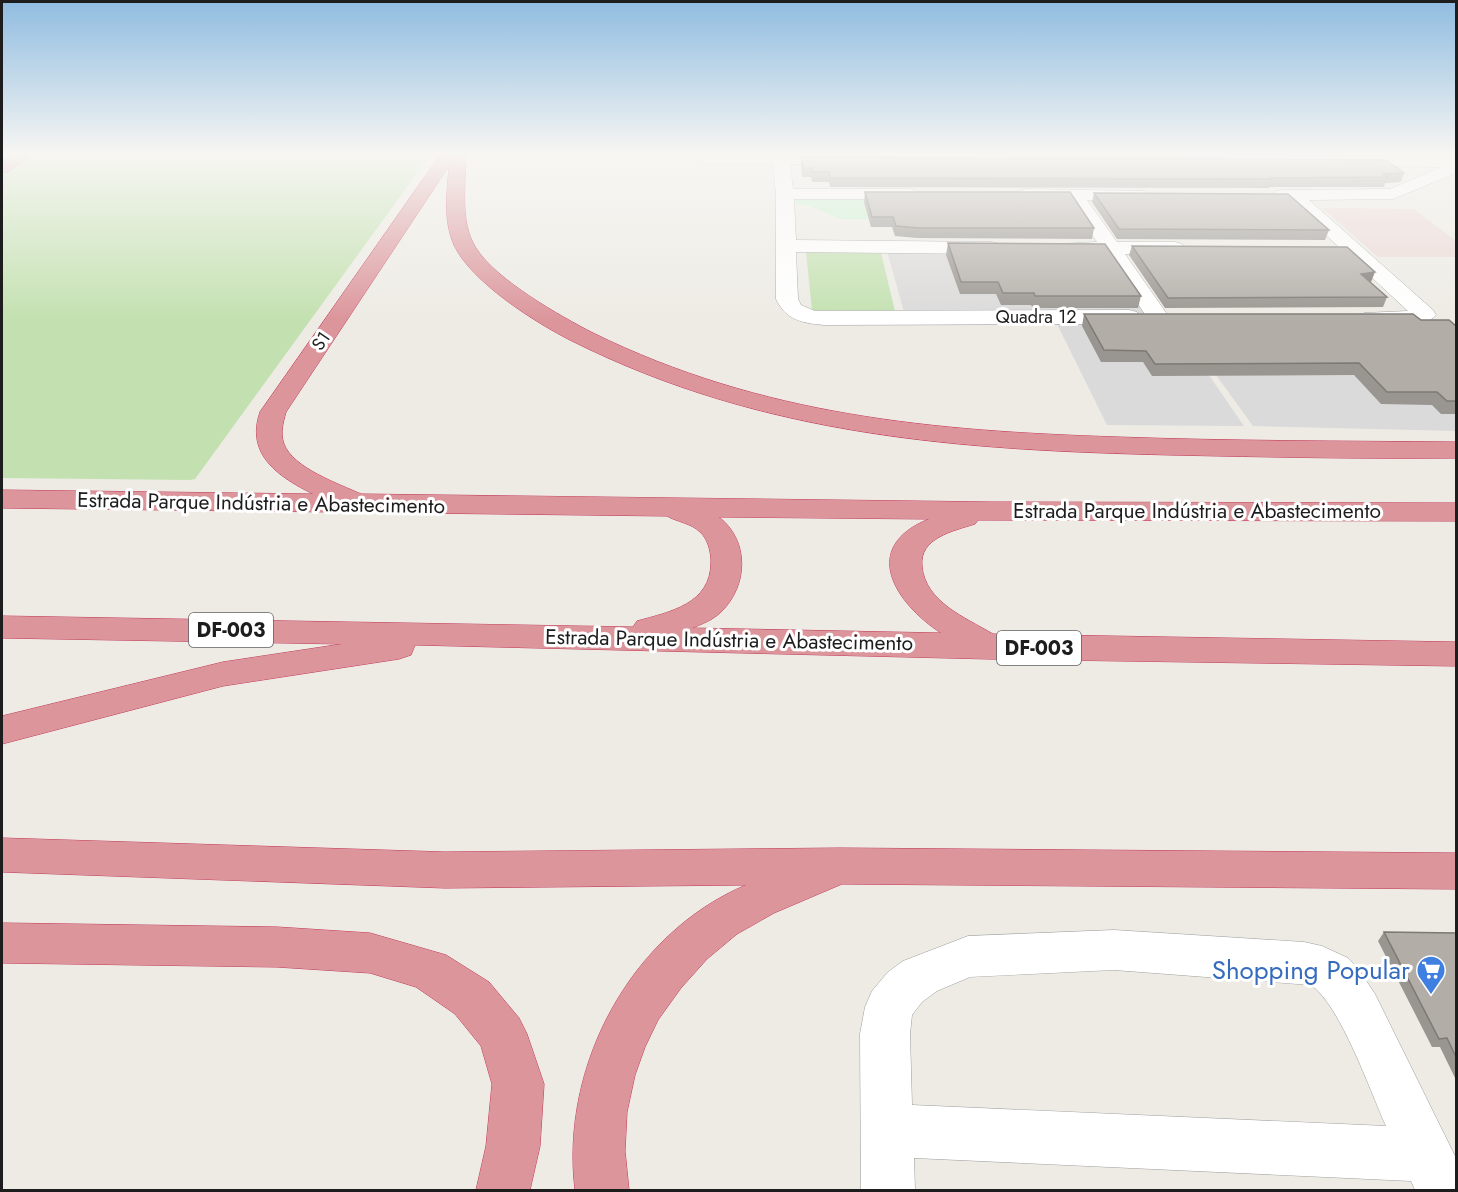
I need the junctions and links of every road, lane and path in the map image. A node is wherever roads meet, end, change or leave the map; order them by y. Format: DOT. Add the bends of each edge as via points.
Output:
graph roads {
  1 [pos="411,210"];
  2 [pos="456,210"];
  3 [pos="786,210"];
  4 [pos="1085,210"];
  5 [pos="1309,210"];
  6 [pos="787,246"];
  7 [pos="1008,248"];
  8 [pos="1043,248"];
  9 [pos="1191,248"];
  10 [pos="1317,248"];
  11 [pos="1352,248"];
  12 [pos="1111,249"];
  13 [pos="1158,317"];
  14 [pos="1182,317"];
  15 [pos="1347,318"];
  16 [pos="1456,450"];
  17 [pos="2,499"];
  18 [pos="358,504"];
  19 [pos="665,507"];
  20 [pos="992,510"];
  21 [pos="1456,512"];
  22 [pos="2,627"];
  23 [pos="460,634"];
  24 [pos="621,637"];
  25 [pos="989,647"];
  26 [pos="1456,654"];
  27 [pos="2,730"];
  28 [pos="2,855"];
  29 [pos="840,866"];
  30 [pos="1456,871"];
  31 [pos="2,943"];
  32 [pos="887,1130"];
  33 [pos="1434,1173"];
  34 [pos="503,1191"];
  35 [pos="602,1191"];
  36 [pos="888,1191"];
  1 -- 18 [label="highway, S1" via="273,412 268,432 280,460 301,476"];
  2 -- 16 [label="highway" via="466,250 534,311 627,360 715,391 862,426 1001,440"];
  3 -- 6 [label="street, Quadra 12"];
  4 -- 12 [label="street"];
  5 -- 11 [label="street"];
  6 -- 7 [label="street"];
  6 -- 13 [label="street, Quadra 12" via="787,299 792,309 812,317"];
  8 -- 12 [label="street"];
  9 -- 12 [label="street"];
  10 -- 11 [label="street"];
  11 -- 15 [label="street" via="1425,315"];
  12 -- 13 [label="street"];
  13 -- 14 [label="street, Quadra 12"];
  17 -- 18 [label="highway, Estrada Parque Indústria e Abastecimento"];
  18 -- 19 [label="highway, Estrada Parque Indústria e Abastecimento"];
  19 -- 20 [label="highway, Estrada Parque Indústria e Abastecimento"];
  19 -- 24 [label="highway" via="710,524 723,540 726,576 720,592 690,617"];
  20 -- 21 [label="highway, Estrada Parque Indústria e Abastecimento"];
  20 -- 25 [label="highway" via="937,525 922,534 908,548 905,566 916,596"];
  22 -- 23 [label="highway, Estrada Parque Indústria e Abastecimento / DF-003"];
  23 -- 24 [label="highway, Estrada Parque Indústria e Abastecimento / DF-003"];
  23 -- 27 [label="highway" via="377,652 223,674"];
  24 -- 25 [label="highway, Estrada Parque Indústria e Abastecimento / DF-003"];
  25 -- 26 [label="highway, Estrada Parque Indústria e Abastecimento / DF-003"];
  28 -- 29 [label="highway" via="445,870"];
  29 -- 30 [label="highway"];
  29 -- 35 [label="highway" via="722,919 667,970 628,1024 603,1095 598,1130"];
  31 -- 34 [label="highway" via="358,952 429,970 471,998 502,1034 518,1083 513,1146"];
  32 -- 33 [label="street"];
  32 -- 33 [label="street" via="885,1035 890,1007 905,987 920,976 968,957 1114,951 1304,963 1331,973 1358,1010"];
  32 -- 36 [label="street"];
}
